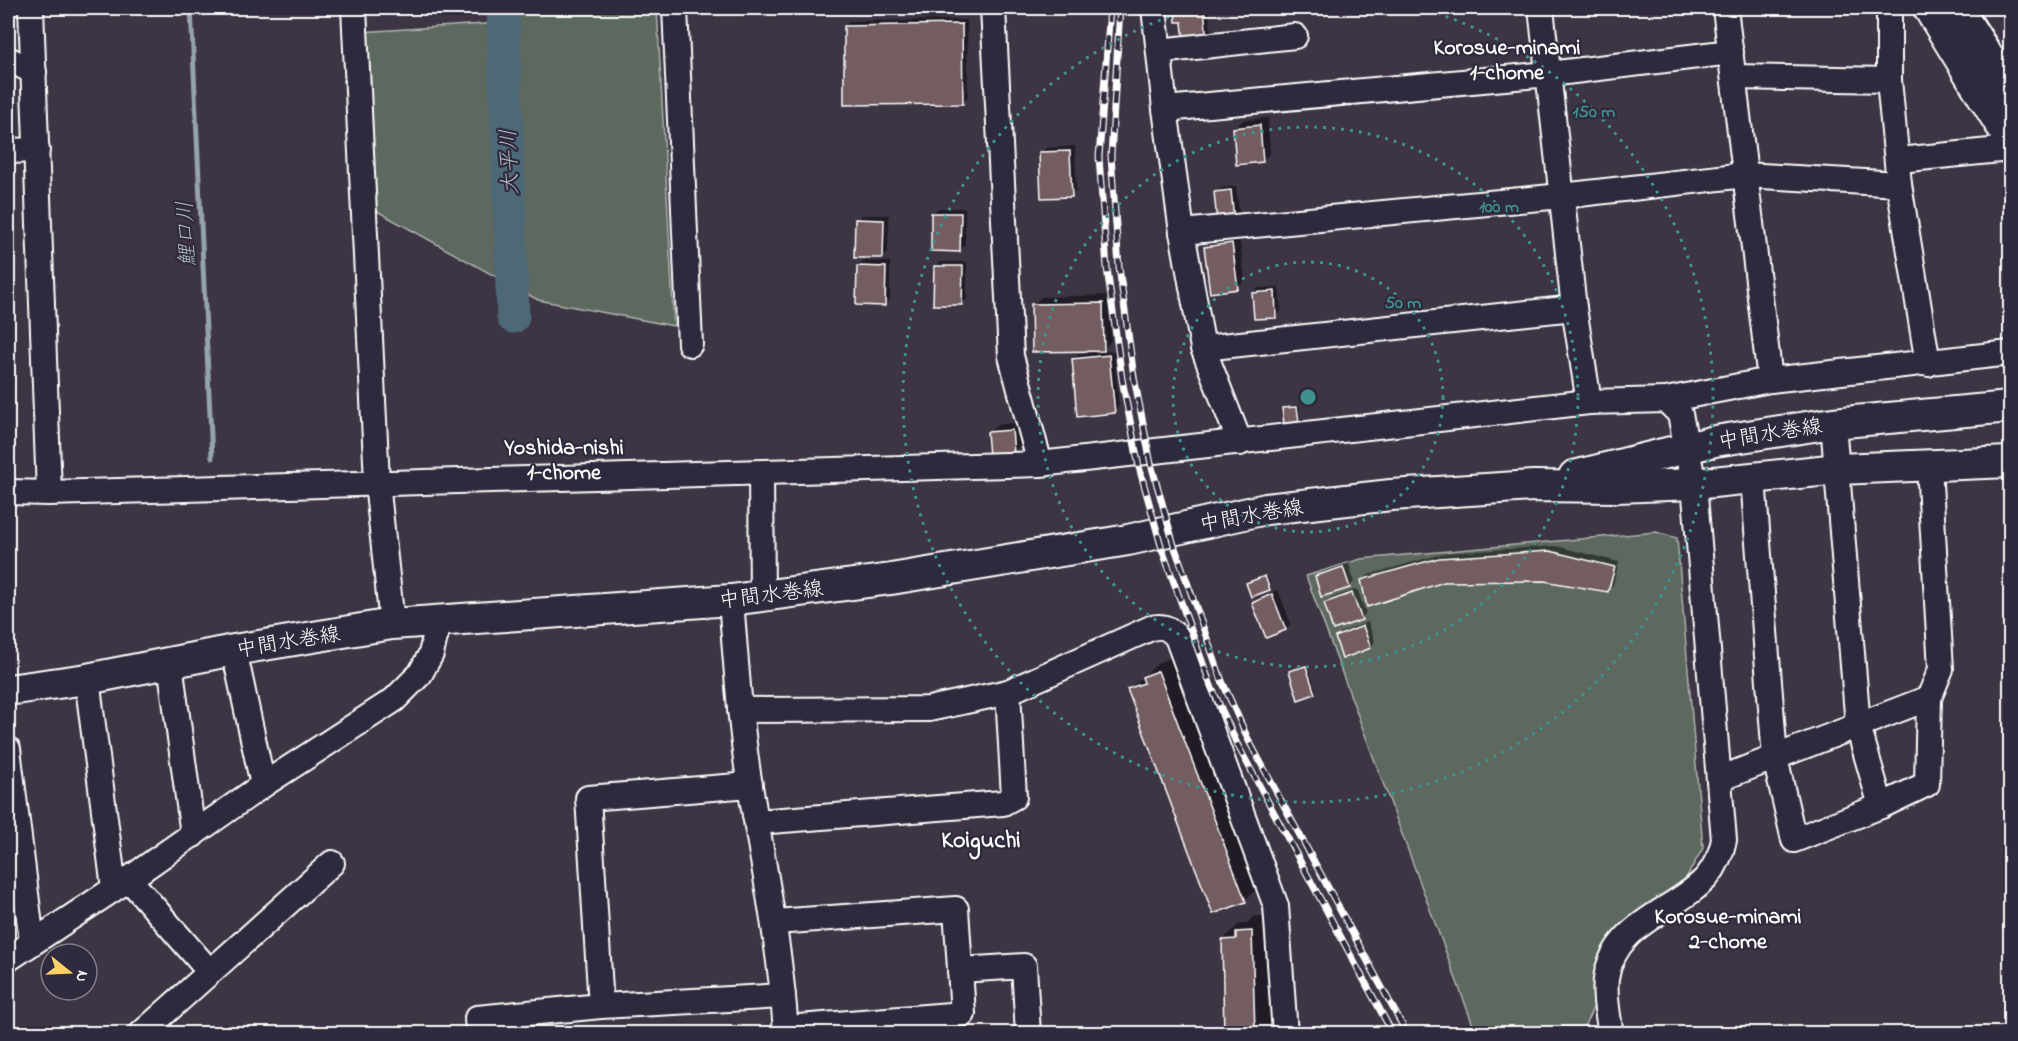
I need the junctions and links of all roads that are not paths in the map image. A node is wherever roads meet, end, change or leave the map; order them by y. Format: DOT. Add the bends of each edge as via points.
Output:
graph roads {
  1 [pos="31,8"];
  2 [pos="354,8"];
  3 [pos="675,8"];
  4 [pos="993,8"];
  5 [pos="1154,8"];
  6 [pos="1541,8"];
  7 [pos="1725,8"];
  8 [pos="1889,8"];
  9 [pos="1925,8"];
  10 [pos="1955,8"];
  11 [pos="1980,8"];
  12 [pos="1295,36"];
  13 [pos="2010,50"];
  14 [pos="1159,51"];
  15 [pos="1731,52"];
  16 [pos="8,59"];
  17 [pos="34,72"];
  18 [pos="1549,74"];
  19 [pos="1734,77"];
  20 [pos="1889,80"];
  21 [pos="2010,94"];
  22 [pos="1165,109"];
  23 [pos="2010,148"];
  24 [pos="37,150"];
  25 [pos="8,151"];
  26 [pos="1899,172"];
  27 [pos="1745,175"];
  28 [pos="1562,196"];
  29 [pos="1182,232"];
  30 [pos="1575,308"];
  31 [pos="690,344"];
  32 [pos="1203,348"];
  33 [pos="2010,353"];
  34 [pos="1928,364"];
  35 [pos="1770,380"];
  36 [pos="1666,400"];
  37 [pos="1589,402"];
  38 [pos="2010,407"];
  39 [pos="1833,423"];
  40 [pos="1240,443"];
  41 [pos="1686,449"];
  42 [pos="2010,462"];
  43 [pos="1040,464"];
  44 [pos="1929,466"];
  45 [pos="1838,470"];
  46 [pos="761,473"];
  47 [pos="1753,479"];
  48 [pos="376,482"];
  49 [pos="1694,484"];
  50 [pos="1533,486"];
  51 [pos="8,492"];
  52 [pos="49,493"];
  53 [pos="762,596"];
  54 [pos="731,600"];
  55 [pos="439,620"];
  56 [pos="392,624"];
  57 [pos="234,650"];
  58 [pos="170,663"];
  59 [pos="87,679"];
  60 [pos="8,690"];
  61 [pos="1008,692"];
  62 [pos="1929,698"];
  63 [pos="740,710"];
  64 [pos="1858,726"];
  65 [pos="8,749"];
  66 [pos="1774,758"];
  67 [pos="1719,779"];
  68 [pos="263,785"];
  69 [pos="750,785"];
  70 [pos="1881,806"];
  71 [pos="757,822"];
  72 [pos="193,835"];
  73 [pos="332,862"];
  74 [pos="122,883"];
  75 [pos="775,922"];
  76 [pos="32,942"];
  77 [pos="8,959"];
  78 [pos="960,970"];
  79 [pos="209,971"];
  80 [pos="783,996"];
  81 [pos="601,1006"];
  82 [pos="786,1031"];
  83 [pos="141,1034"];
  84 [pos="478,1034"];
  85 [pos="1028,1034"];
  86 [pos="1285,1034"];
  87 [pos="1611,1034"];
  1 -- 17 [label="street"];
  2 -- 48 [label="street"];
  3 -- 31 [label="street"];
  4 -- 43 [label="street" via="1011,356"];
  5 -- 14 [label="street"];
  6 -- 18 [label="street"];
  7 -- 15 [label="street"];
  8 -- 20 [label="street"];
  9 -- 23 [label="street"];
  10 -- 21 [label="highway"];
  11 -- 13 [label="highway"];
  12 -- 14 [label="street"];
  14 -- 22 [label="street"];
  15 -- 18 [label="street"];
  15 -- 19 [label="street"];
  16 -- 17 [label="street"];
  17 -- 24 [label="street"];
  18 -- 22 [label="street"];
  18 -- 28 [label="street"];
  19 -- 20 [label="street"];
  19 -- 27 [label="street"];
  20 -- 26 [label="street"];
  22 -- 29 [label="street"];
  23 -- 26 [label="street"];
  24 -- 25 [label="street"];
  24 -- 52 [label="street"];
  26 -- 27 [label="street"];
  26 -- 34 [label="street"];
  27 -- 28 [label="street"];
  27 -- 35 [label="street"];
  28 -- 29 [label="street"];
  28 -- 30 [label="street"];
  29 -- 32 [label="street"];
  30 -- 32 [label="street"];
  30 -- 37 [label="street"];
  32 -- 40 [label="street"];
  33 -- 34 [label="street"];
  34 -- 35 [label="street"];
  35 -- 36 [label="street"];
  36 -- 37 [label="street"];
  36 -- 41 [label="street" via="1680,414"];
  37 -- 40 [label="street"];
  38 -- 39 [label="main road, 中間水巻線"];
  39 -- 41 [label="main road, 中間水巻線" via="1714,441"];
  39 -- 45 [label="street"];
  40 -- 43 [label="street"];
  41 -- 49 [label="street"];
  41 -- 50 [label="main road, 中間水巻線"];
  42 -- 44 [label="main road, 中間水巻線"];
  43 -- 46 [label="street"];
  44 -- 45 [label="main road, 中間水巻線"];
  44 -- 62 [label="street" via="1941,669"];
  45 -- 47 [label="main road, 中間水巻線"];
  45 -- 64 [label="street"];
  46 -- 48 [label="street"];
  46 -- 53 [label="street"];
  47 -- 49 [label="main road, 中間水巻線"];
  47 -- 66 [label="street"];
  48 -- 52 [label="street"];
  48 -- 56 [label="street"];
  49 -- 50 [label="main road, 中間水巻線"];
  49 -- 67 [label="street"];
  50 -- 53 [label="main road, 中間水巻線" via="1391,495 1266,509 1117,542"];
  51 -- 52 [label="street"];
  53 -- 54 [label="main road, 中間水巻線"];
  54 -- 55 [label="main road, 中間水巻線"];
  54 -- 63 [label="street"];
  55 -- 56 [label="main road, 中間水巻線"];
  55 -- 68 [label="street" via="431,654 420,674 394,700"];
  56 -- 57 [label="main road, 中間水巻線"];
  57 -- 58 [label="main road, 中間水巻線"];
  57 -- 68 [label="street"];
  58 -- 59 [label="main road, 中間水巻線"];
  58 -- 72 [label="street"];
  59 -- 60 [label="main road, 中間水巻線"];
  59 -- 74 [label="street"];
  61 -- 63 [label="street" via="929,709"];
  61 -- 71 [label="street" via="1014,797 1003,803"];
  61 -- 86 [label="street" via="1151,628 1161,626 1177,637 1276,906"];
  62 -- 64 [label="street"];
  62 -- 70 [label="street" via="1927,784"];
  63 -- 69 [label="street"];
  64 -- 66 [label="street"];
  64 -- 70 [label="street"];
  65 -- 76 [label="street"];
  66 -- 67 [label="street"];
  66 -- 70 [label="street" via="1794,840"];
  67 -- 87 [label="street" via="1724,840 1720,855 1705,879 1645,920 1613,958 1606,977 1605,998"];
  68 -- 72 [label="street"];
  69 -- 71 [label="street"];
  69 -- 81 [label="street" via="588,798"];
  71 -- 75 [label="street"];
  72 -- 74 [label="street"];
  73 -- 79 [label="street"];
  74 -- 76 [label="street"];
  74 -- 79 [label="street"];
  75 -- 78 [label="street" via="956,909"];
  75 -- 80 [label="street"];
  76 -- 77 [label="street"];
  78 -- 82 [label="street" via="963,1014"];
  78 -- 85 [label="street" via="1024,966"];
  79 -- 83 [label="street"];
  80 -- 81 [label="street"];
  80 -- 82 [label="street"];
  81 -- 84 [label="street" via="477,1018"];
}
